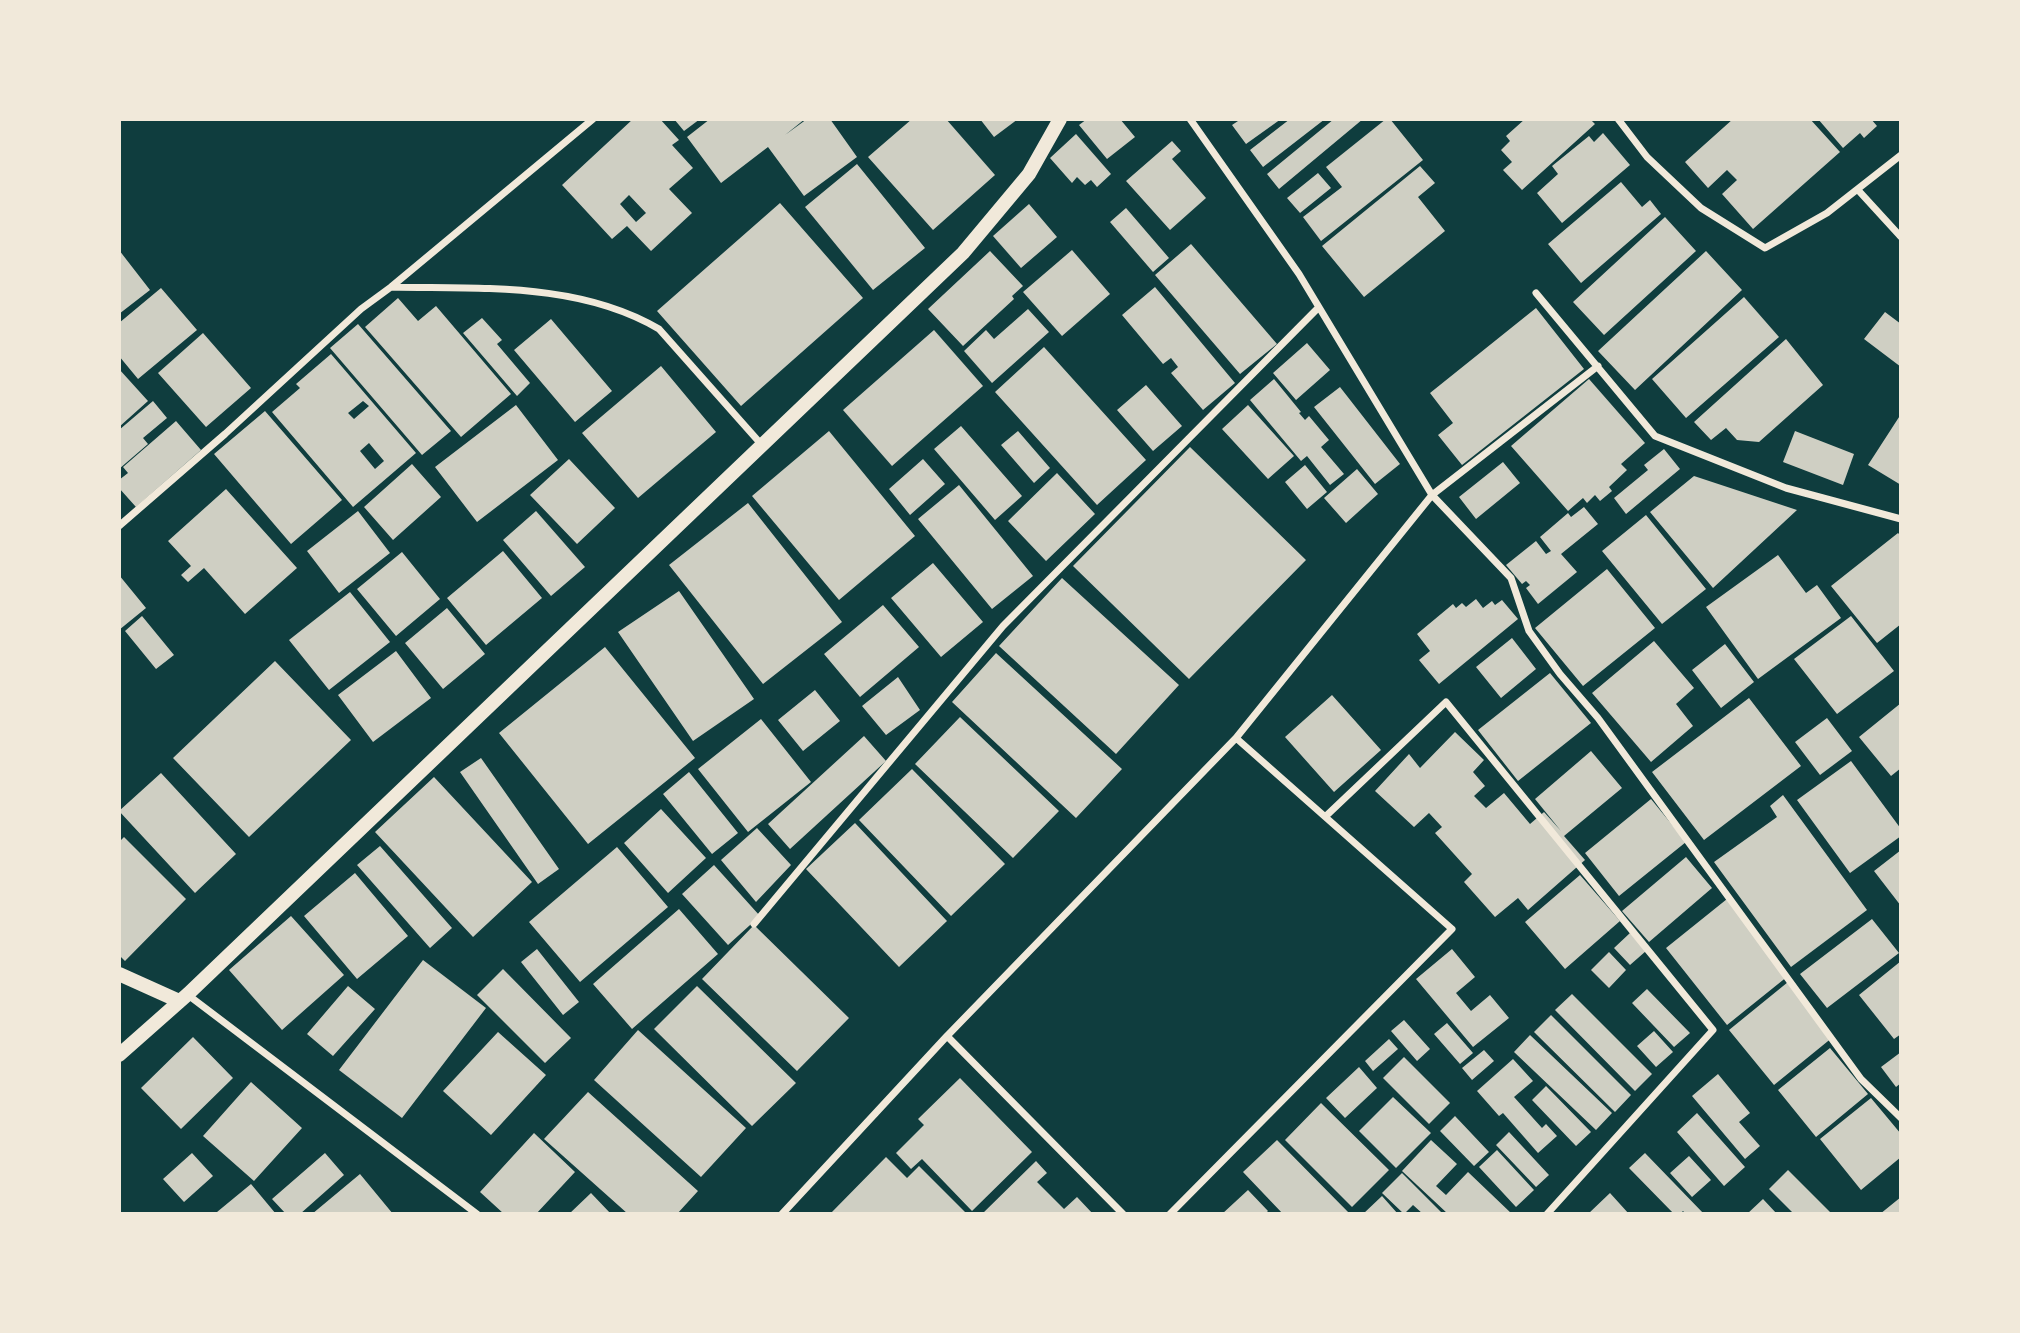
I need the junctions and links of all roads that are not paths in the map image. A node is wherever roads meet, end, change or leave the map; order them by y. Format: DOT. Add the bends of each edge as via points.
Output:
graph roads {
  1 [pos="593,119"];
  2 [pos="1060,119"];
  3 [pos="1190,119"];
  4 [pos="1618,119"];
  5 [pos="1901,155"];
  6 [pos="1858,190"];
  7 [pos="1901,237"];
  8 [pos="391,287"];
  9 [pos="1536,293"];
  10 [pos="1318,308"];
  11 [pos="1598,366"];
  12 [pos="761,444"];
  13 [pos="1432,495"];
  14 [pos="1901,519"];
  15 [pos="119,526"];
  16 [pos="1236,738"];
  17 [pos="1326,817"];
  18 [pos="754,924"];
  19 [pos="119,974"];
  20 [pos="183,998"];
  21 [pos="947,1036"];
  22 [pos="119,1055"];
  23 [pos="1901,1118"];
  24 [pos="477,1214"];
  25 [pos="782,1214"];
  26 [pos="1123,1214"];
  27 [pos="1170,1214"];
  28 [pos="1547,1214"];
  1 -- 8 [label="street"];
  2 -- 12 [label="main road" via="1029,174 963,253"];
  3 -- 10 [label="street"];
  4 -- 6 [label="street" via="1647,157 1701,208 1765,248"];
  5 -- 6 [label="street"];
  6 -- 7 [label="street"];
  8 -- 12 [label="street" via="550,293 645,321 659,329"];
  8 -- 15 [label="street"];
  9 -- 11 [label="street"];
  10 -- 13 [label="street"];
  10 -- 18 [label="street" via="1003,625"];
  11 -- 13 [label="street"];
  11 -- 14 [label="street" via="1655,436 1786,488"];
  12 -- 20 [label="main road"];
  13 -- 16 [label="street"];
  13 -- 23 [label="street" via="1511,578 1529,631 1560,674 1598,719 1861,1079"];
  16 -- 17 [label="street"];
  16 -- 21 [label="street"];
  17 -- 27 [label="street" via="1452,929"];
  17 -- 28 [label="street" via="1446,702 1713,1030"];
  19 -- 20 [label="main road"];
  20 -- 22 [label="main road"];
  20 -- 24 [label="street"];
  21 -- 25 [label="street"];
  21 -- 26 [label="street"];
}
